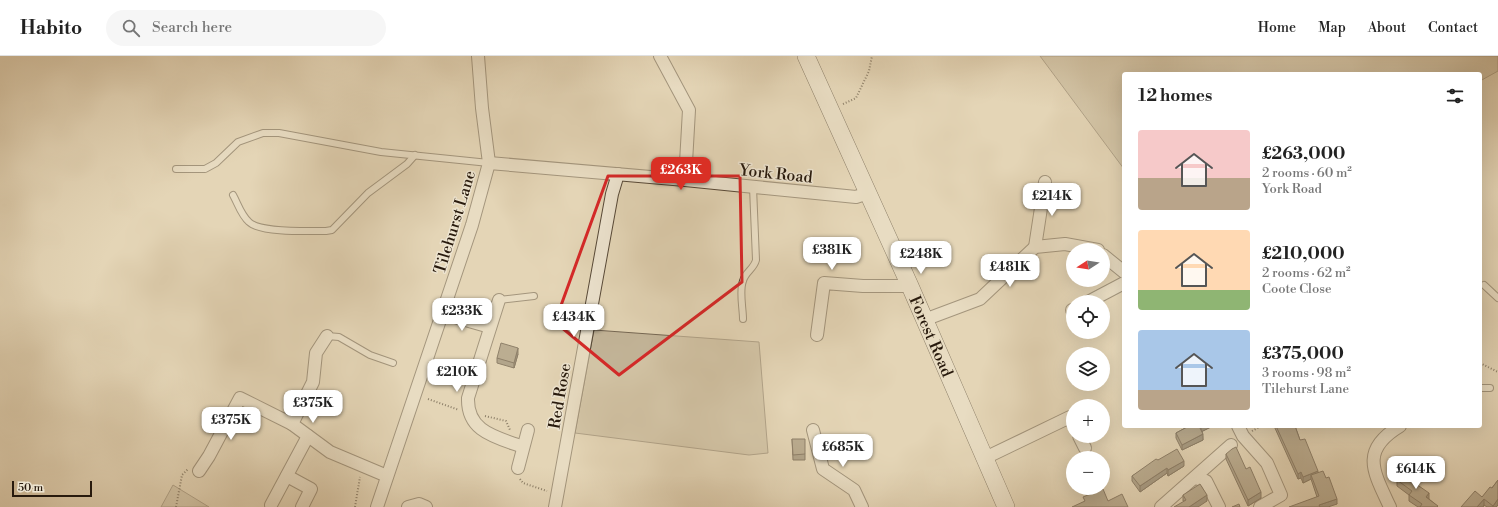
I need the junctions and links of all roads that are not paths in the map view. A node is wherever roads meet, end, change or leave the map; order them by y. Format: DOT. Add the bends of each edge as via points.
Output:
graph roads {
  1 [pos="478,56"];
  2 [pos="660,56"];
  3 [pos="806,56"];
  4 [pos="415,155"];
  5 [pos="489,163"];
  6 [pos="176,169"];
  7 [pos="599,172"];
  8 [pos="618,174"];
  9 [pos="685,180"];
  10 [pos="1045,182"];
  11 [pos="753,187"];
  12 [pos="868,193"];
  13 [pos="612,194"];
  14 [pos="233,195"];
  15 [pos="1066,244"];
  16 [pos="1035,248"];
  17 [pos="1110,260"];
  18 [pos="1122,270"];
  19 [pos="1122,284"];
  20 [pos="1484,285"];
  21 [pos="910,286"];
  22 [pos="1101,295"];
  23 [pos="534,296"];
  24 [pos="1498,298"];
  25 [pos="499,300"];
  26 [pos="441,313"];
  27 [pos="743,319"];
  28 [pos="924,320"];
  29 [pos="490,327"];
  30 [pos="817,335"];
  31 [pos="327,336"];
  32 [pos="393,363"];
  33 [pos="1482,388"];
  34 [pos="1490,388"];
  35 [pos="1066,419"];
  36 [pos="292,424"];
  37 [pos="1239,428"];
  38 [pos="1397,428"];
  39 [pos="528,430"];
  40 [pos="813,430"];
  41 [pos="308,436"];
  42 [pos="1082,443"];
  43 [pos="1231,445"];
  44 [pos="523,447"];
  45 [pos="1085,448"];
  46 [pos="985,458"];
  47 [pos="518,468"];
  48 [pos="199,471"];
  49 [pos="287,476"];
  50 [pos="387,476"];
  51 [pos="1196,478"];
  52 [pos="271,505"];
  53 [pos="302,507"];
  54 [pos="377,507"];
  55 [pos="408,507"];
  56 [pos="426,507"];
  57 [pos="556,507"];
  58 [pos="862,507"];
  59 [pos="1006,507"];
  60 [pos="1161,507"];
  61 [pos="1220,507"];
  62 [pos="1260,507"];
  63 [pos="1390,507"];
  1 -- 5 [label="street, Tilehurst Lane"];
  2 -- 9 [label="street" via="689,110"];
  3 -- 12 [label="main road, Forest Road"];
  4 -- 5 [label="lane"];
  4 -- 6 [label="lane" via="381,152 279,133 263,133 238,142 216,163 205,169"];
  4 -- 14 [label="lane" via="368,193 332,230 326,232 256,226 249,223"];
  5 -- 7 [label="street, York Road"];
  5 -- 26 [label="street, Tilehurst Lane" via="472,225"];
  7 -- 8 [label="street, York Road"];
  7 -- 13 [label="street"];
  8 -- 9 [label="street, York Road"];
  8 -- 13 [label="street, Red Rose"];
  9 -- 11 [label="street, York Road"];
  10 -- 16 [label="street"];
  11 -- 12 [label="street, York Road" via="856,197"];
  11 -- 27 [label="lane" via="756,260 742,282"];
  12 -- 21 [label="main road, Forest Road"];
  13 -- 57 [label="street, Red Rose"];
  15 -- 16 [label="street"];
  16 -- 28 [label="street" via="980,299"];
  17 -- 18 [label="street"];
  19 -- 22 [label="street"];
  20 -- 24 [label="lane"];
  21 -- 28 [label="main road, Forest Road"];
  21 -- 30 [label="street" via="824,283"];
  23 -- 25 [label="lane"];
  25 -- 29 [label="street"];
  26 -- 29 [label="street"];
  26 -- 50 [label="street, Tilehurst Lane"];
  28 -- 46 [label="main road, Forest Road"];
  29 -- 44 [label="street" via="468,398 468,408 474,424 484,431"];
  31 -- 32 [label="lane" via="339,337 370,355"];
  31 -- 36 [label="street" via="316,353 313,382"];
  33 -- 34 [label="lane"];
  35 -- 46 [label="street"];
  36 -- 41 [label="street"];
  36 -- 48 [label="street" via="240,398"];
  37 -- 62 [label="street" via="1267,463 1281,494"];
  38 -- 63 [label="street" via="1385,435 1376,448 1373,464 1377,480"];
  39 -- 44 [label="street"];
  40 -- 58 [label="street" via="823,469 854,490"];
  41 -- 49 [label="street"];
  41 -- 50 [label="street" via="330,452"];
  42 -- 45 [label="street"];
  43 -- 51 [label="street"];
  44 -- 47 [label="street"];
  46 -- 59 [label="main road, Forest Road"];
  49 -- 52 [label="street"];
  49 -- 53 [label="street" via="311,489"];
  50 -- 54 [label="street, Tilehurst Lane"];
  51 -- 60 [label="street"];
  51 -- 61 [label="street" via="1206,482"];
  55 -- 56 [label="street" via="419,504"];
}
